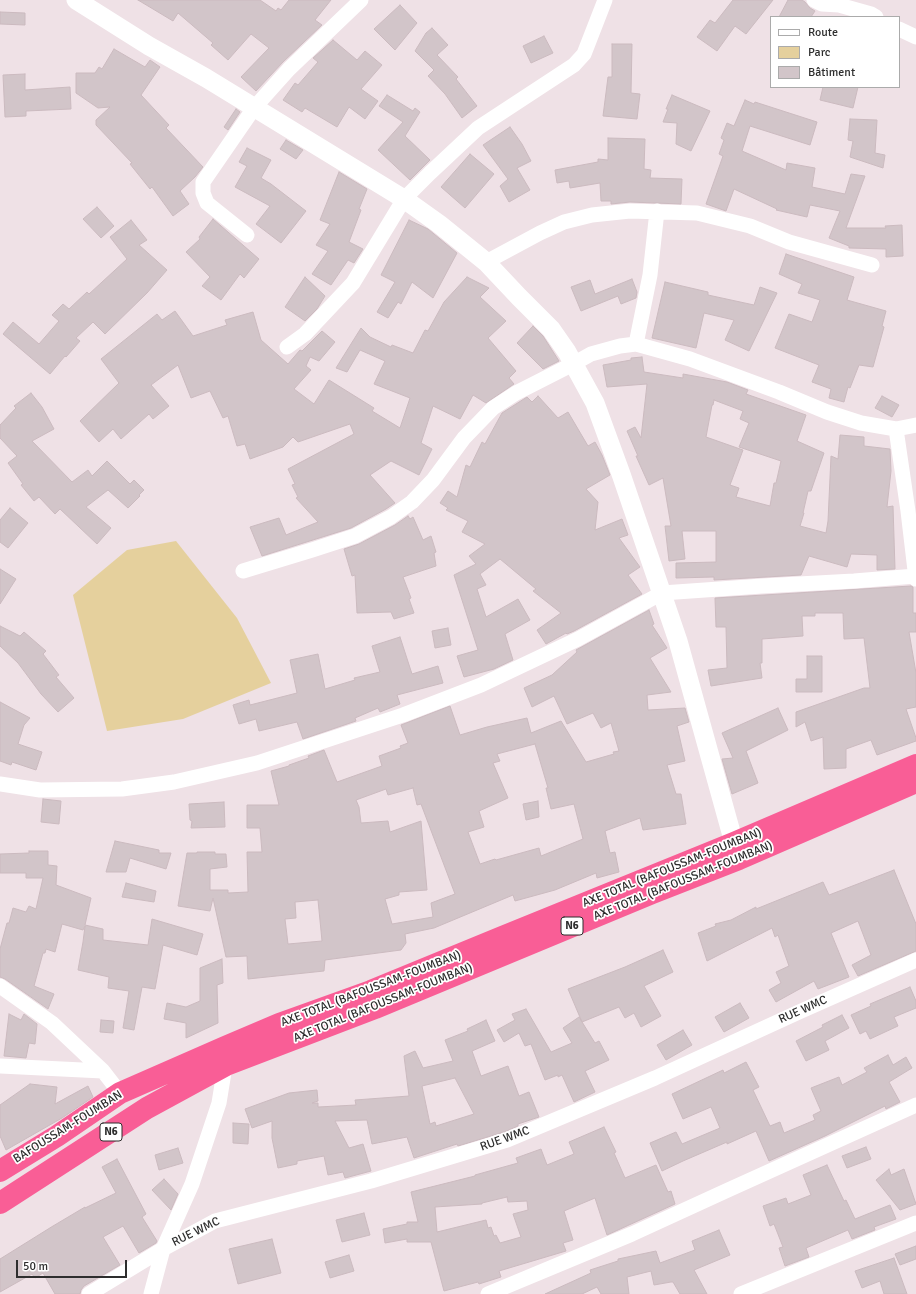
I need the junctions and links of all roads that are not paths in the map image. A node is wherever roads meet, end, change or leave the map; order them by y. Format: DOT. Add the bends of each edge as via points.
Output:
graph roads {
  1 [pos="76,0"];
  2 [pos="361,0"];
  3 [pos="605,0"];
  4 [pos="814,0"];
  5 [pos="874,16"];
  6 [pos="900,29"];
  7 [pos="916,37"];
  8 [pos="254,108"];
  9 [pos="404,199"];
  10 [pos="657,211"];
  11 [pos="246,235"];
  12 [pos="486,262"];
  13 [pos="872,265"];
  14 [pos="636,344"];
  15 [pos="287,347"];
  16 [pos="573,364"];
  17 [pos="916,425"];
  18 [pos="896,429"];
  19 [pos="243,571"];
  20 [pos="916,577"];
  21 [pos="662,593"];
  22 [pos="916,764"];
  23 [pos="916,782"];
  24 [pos="0,784"];
  25 [pos="736,851"];
  26 [pos="916,960"];
  27 [pos="0,986"];
  28 [pos="225,1056"];
  29 [pos="0,1066"];
  30 [pos="103,1072"];
  31 [pos="120,1094"];
  32 [pos="916,1105"];
  33 [pos="0,1171"];
  34 [pos="0,1203"];
  35 [pos="916,1223"];
  36 [pos="163,1249"];
  37 [pos="89,1294"];
  38 [pos="151,1294"];
  39 [pos="488,1294"];
  40 [pos="741,1294"];
  1 -- 8 [label="street"];
  2 -- 8 [label="street" via="289,69"];
  3 -- 9 [label="street" via="584,54 574,65 478,128"];
  4 -- 5 [label="street"];
  6 -- 7 [label="street"];
  8 -- 9 [label="street"];
  8 -- 11 [label="street" via="203,182 203,193 207,203"];
  9 -- 12 [label="street"];
  9 -- 15 [label="street" via="353,283 305,334"];
  10 -- 12 [label="street" via="608,213 564,222"];
  10 -- 13 [label="street" via="697,213 750,226 789,242"];
  10 -- 14 [label="street" via="650,276"];
  12 -- 16 [label="street" via="551,328"];
  14 -- 16 [label="street" via="591,354"];
  14 -- 18 [label="street" via="690,359 827,412 861,423"];
  16 -- 19 [label="street" via="516,393 493,408 464,438 433,480 412,502 391,517 355,536"];
  16 -- 21 [label="street" via="595,403"];
  17 -- 18 [label="street"];
  18 -- 20 [label="street"];
  20 -- 21 [label="street"];
  21 -- 24 [label="street" via="578,639 481,685 403,715 257,763 174,782 122,789 40,790"];
  21 -- 25 [label="street"];
  22 -- 25 [label="highway, AXE TOTAL (BAFOUSSAM-FOUMBAN) / N6"];
  23 -- 25 [label="highway, AXE TOTAL (BAFOUSSAM-FOUMBAN) / N6"];
  25 -- 28 [label="highway, AXE TOTAL (BAFOUSSAM-FOUMBAN) / N6" via="648,886 375,1008"];
  26 -- 36 [label="street, RUE WMC" via="655,1078 507,1140 372,1181 215,1221"];
  27 -- 30 [label="street" via="52,1023"];
  28 -- 31 [label="highway, BAFOUSSAM-FOUMBAN / N6"];
  28 -- 34 [label="highway, N6"];
  28 -- 36 [label="street" via="219,1103 192,1184"];
  29 -- 30 [label="street"];
  30 -- 31 [label="street"];
  31 -- 33 [label="highway, BAFOUSSAM-FOUMBAN / N6"];
  32 -- 39 [label="street" via="632,1234"];
  35 -- 40 [label="street"];
  36 -- 37 [label="street, RUE WMC"];
  36 -- 38 [label="street"];
}
